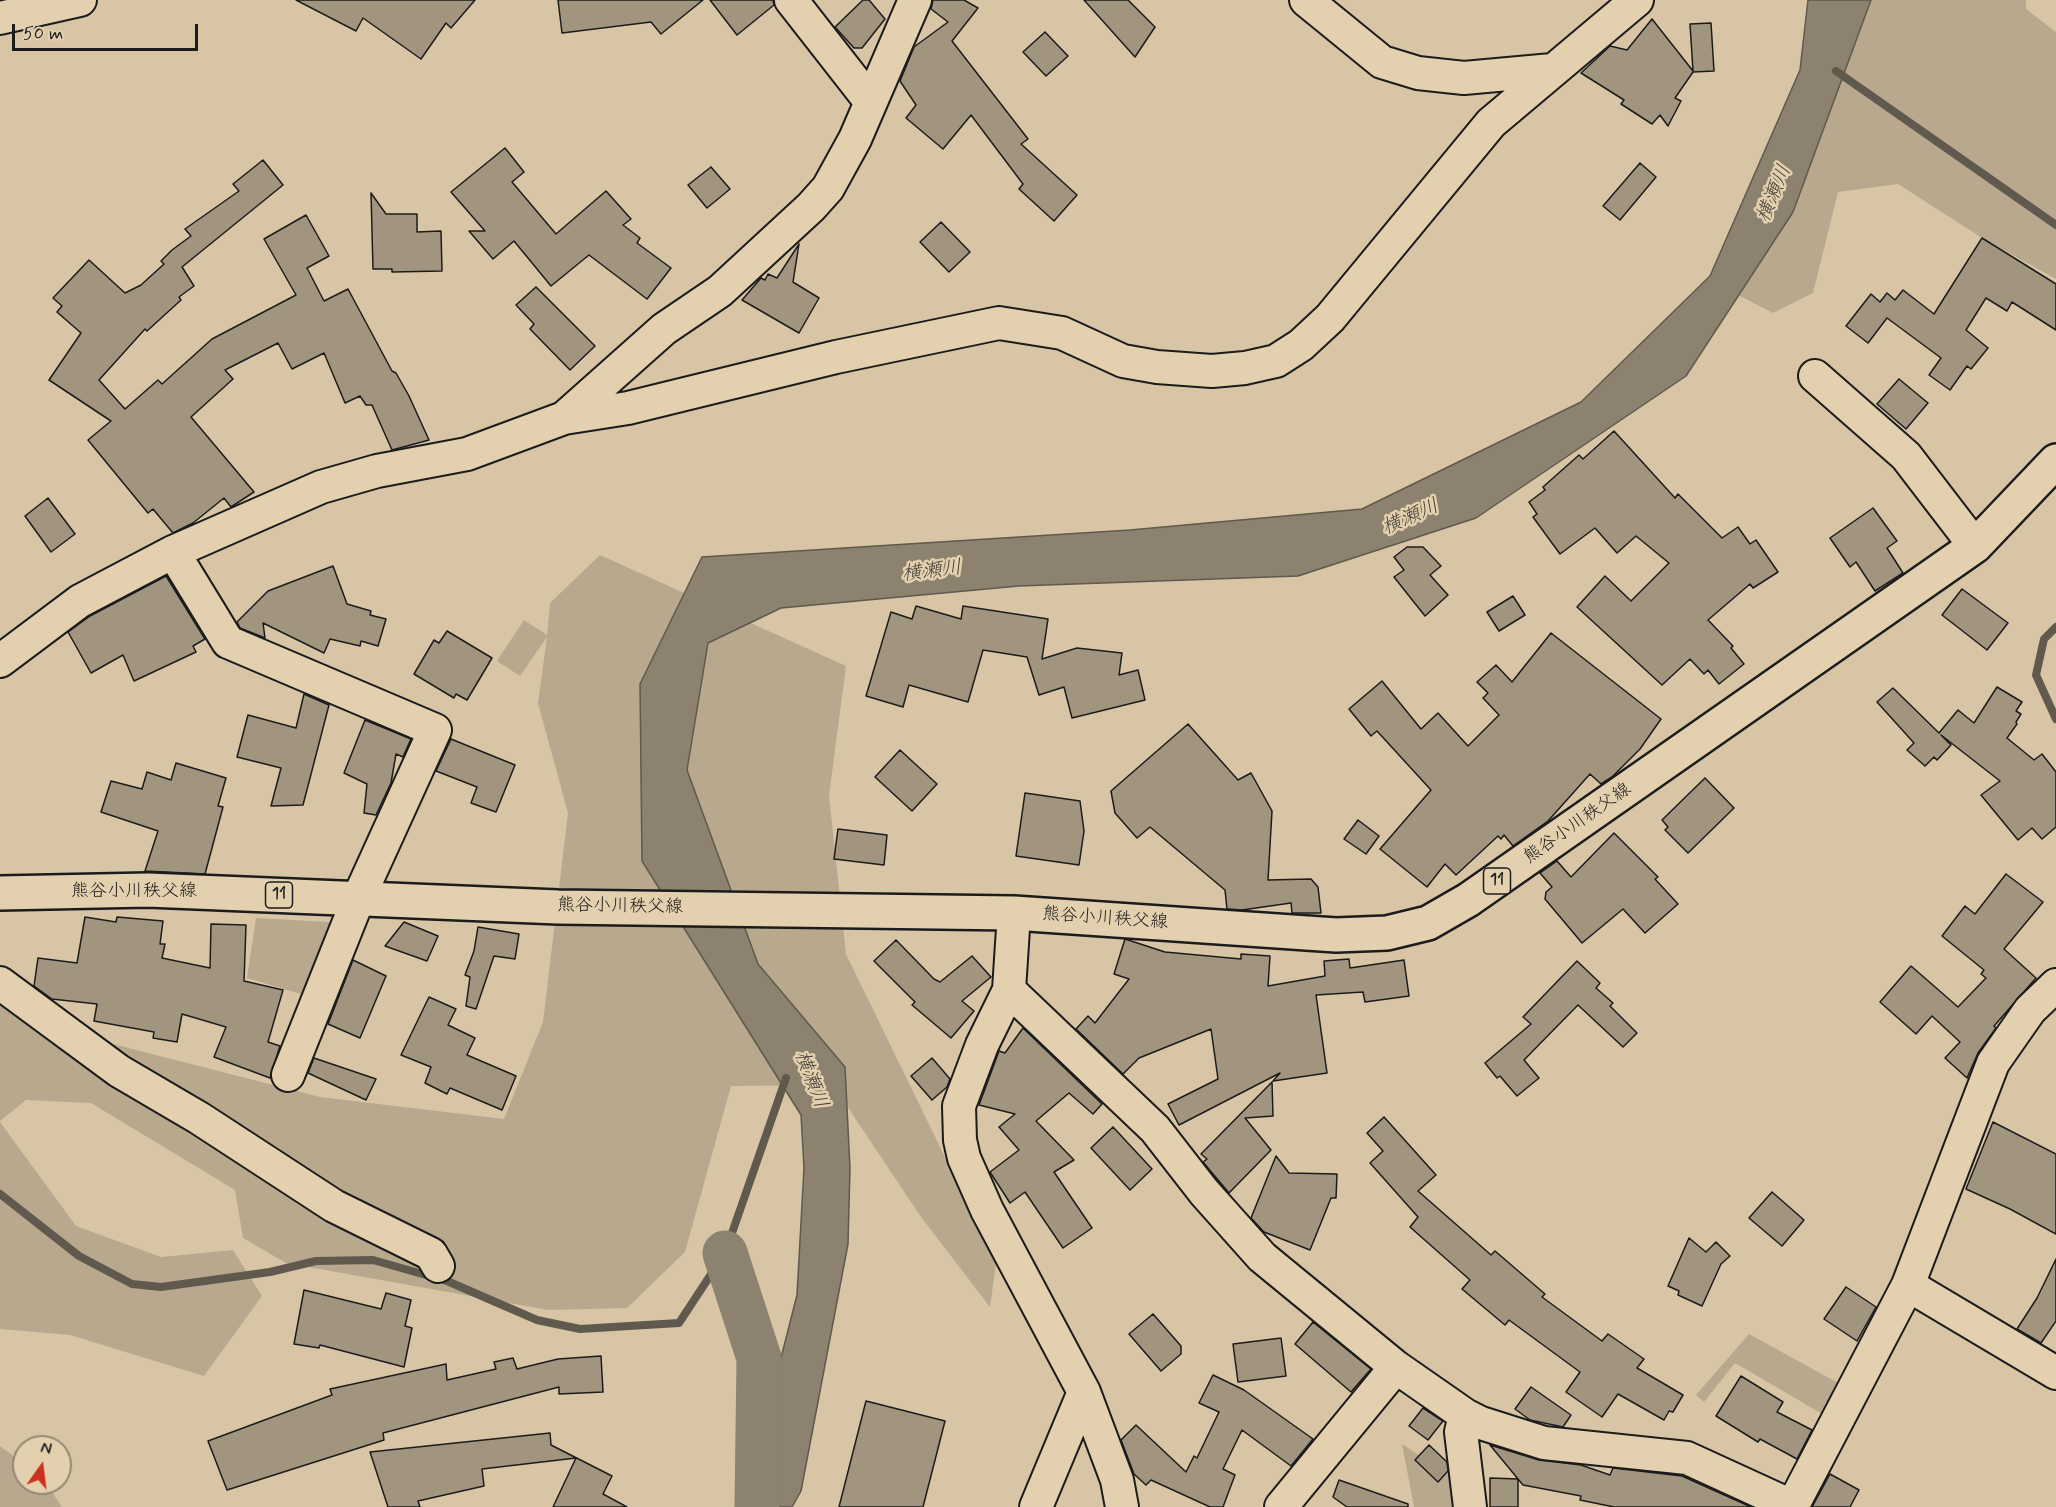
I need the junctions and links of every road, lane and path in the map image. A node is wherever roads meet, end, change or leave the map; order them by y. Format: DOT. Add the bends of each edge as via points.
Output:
graph roads {
  1 [pos="80,0"];
  2 [pos="791,0"];
  3 [pos="915,0"];
  4 [pos="1306,0"];
  5 [pos="1636,0"];
  6 [pos="0,18"];
  7 [pos="1552,70"];
  8 [pos="870,101"];
  9 [pos="1815,376"];
  10 [pos="564,418"];
  11 [pos="2056,461"];
  12 [pos="1975,546"];
  13 [pos="173,552"];
  14 [pos="0,661"];
  15 [pos="0,893"];
  16 [pos="360,897"];
  17 [pos="1014,913"];
  18 [pos="0,983"];
  19 [pos="2056,985"];
  20 [pos="1009,990"];
  21 [pos="288,1075"];
  22 [pos="438,1266"];
  23 [pos="1908,1286"];
  24 [pos="1396,1367"];
  25 [pos="2056,1373"];
  26 [pos="1084,1392"];
  27 [pos="1465,1415"];
  28 [pos="1036,1507"];
  29 [pos="1122,1507"];
  30 [pos="1281,1507"];
  31 [pos="1470,1507"];
  32 [pos="1793,1507"];
  1 -- 6 [label="street"];
  2 -- 8 [label="street"];
  3 -- 8 [label="street"];
  4 -- 7 [label="street" via="1382,62 1418,73 1464,78"];
  5 -- 7 [label="street"];
  7 -- 10 [label="street" via="1491,123 1330,318 1301,345 1276,361 1212,371 1157,367 1123,361 1062,333 999,323 781,369 628,408"];
  8 -- 10 [label="street" via="855,139 828,188 812,207 720,291 664,329"];
  9 -- 12 [label="street" via="1906,456"];
  10 -- 13 [label="street" via="467,454 377,471 321,487"];
  11 -- 12 [label="main road, 熊谷小川秩父線 / 11"];
  12 -- 17 [label="main road, 熊谷小川秩父線 / 11" via="1510,873 1428,922 1387,933 1336,935"];
  13 -- 14 [label="street" via="80,601"];
  13 -- 16 [label="street" via="228,642 435,730"];
  15 -- 16 [label="main road, 熊谷小川秩父線 / 11" via="148,890"];
  16 -- 17 [label="main road, 熊谷小川秩父線 / 11" via="558,907"];
  16 -- 21 [label="street"];
  17 -- 20 [label="street"];
  18 -- 22 [label="street" via="119,1071 334,1206 431,1254"];
  19 -- 23 [label="street" via="2030,1011 1993,1064"];
  20 -- 24 [label="street" via="1155,1129 1262,1257"];
  20 -- 26 [label="street" via="982,1045 959,1106 960,1140 987,1210"];
  23 -- 25 [label="street"];
  23 -- 32 [label="street"];
  24 -- 27 [label="street"];
  24 -- 30 [label="street"];
  26 -- 28 [label="street"];
  26 -- 29 [label="street" via="1117,1480"];
  27 -- 31 [label="street" via="1461,1432"];
  27 -- 32 [label="street" via="1544,1443 1687,1458"];
}
